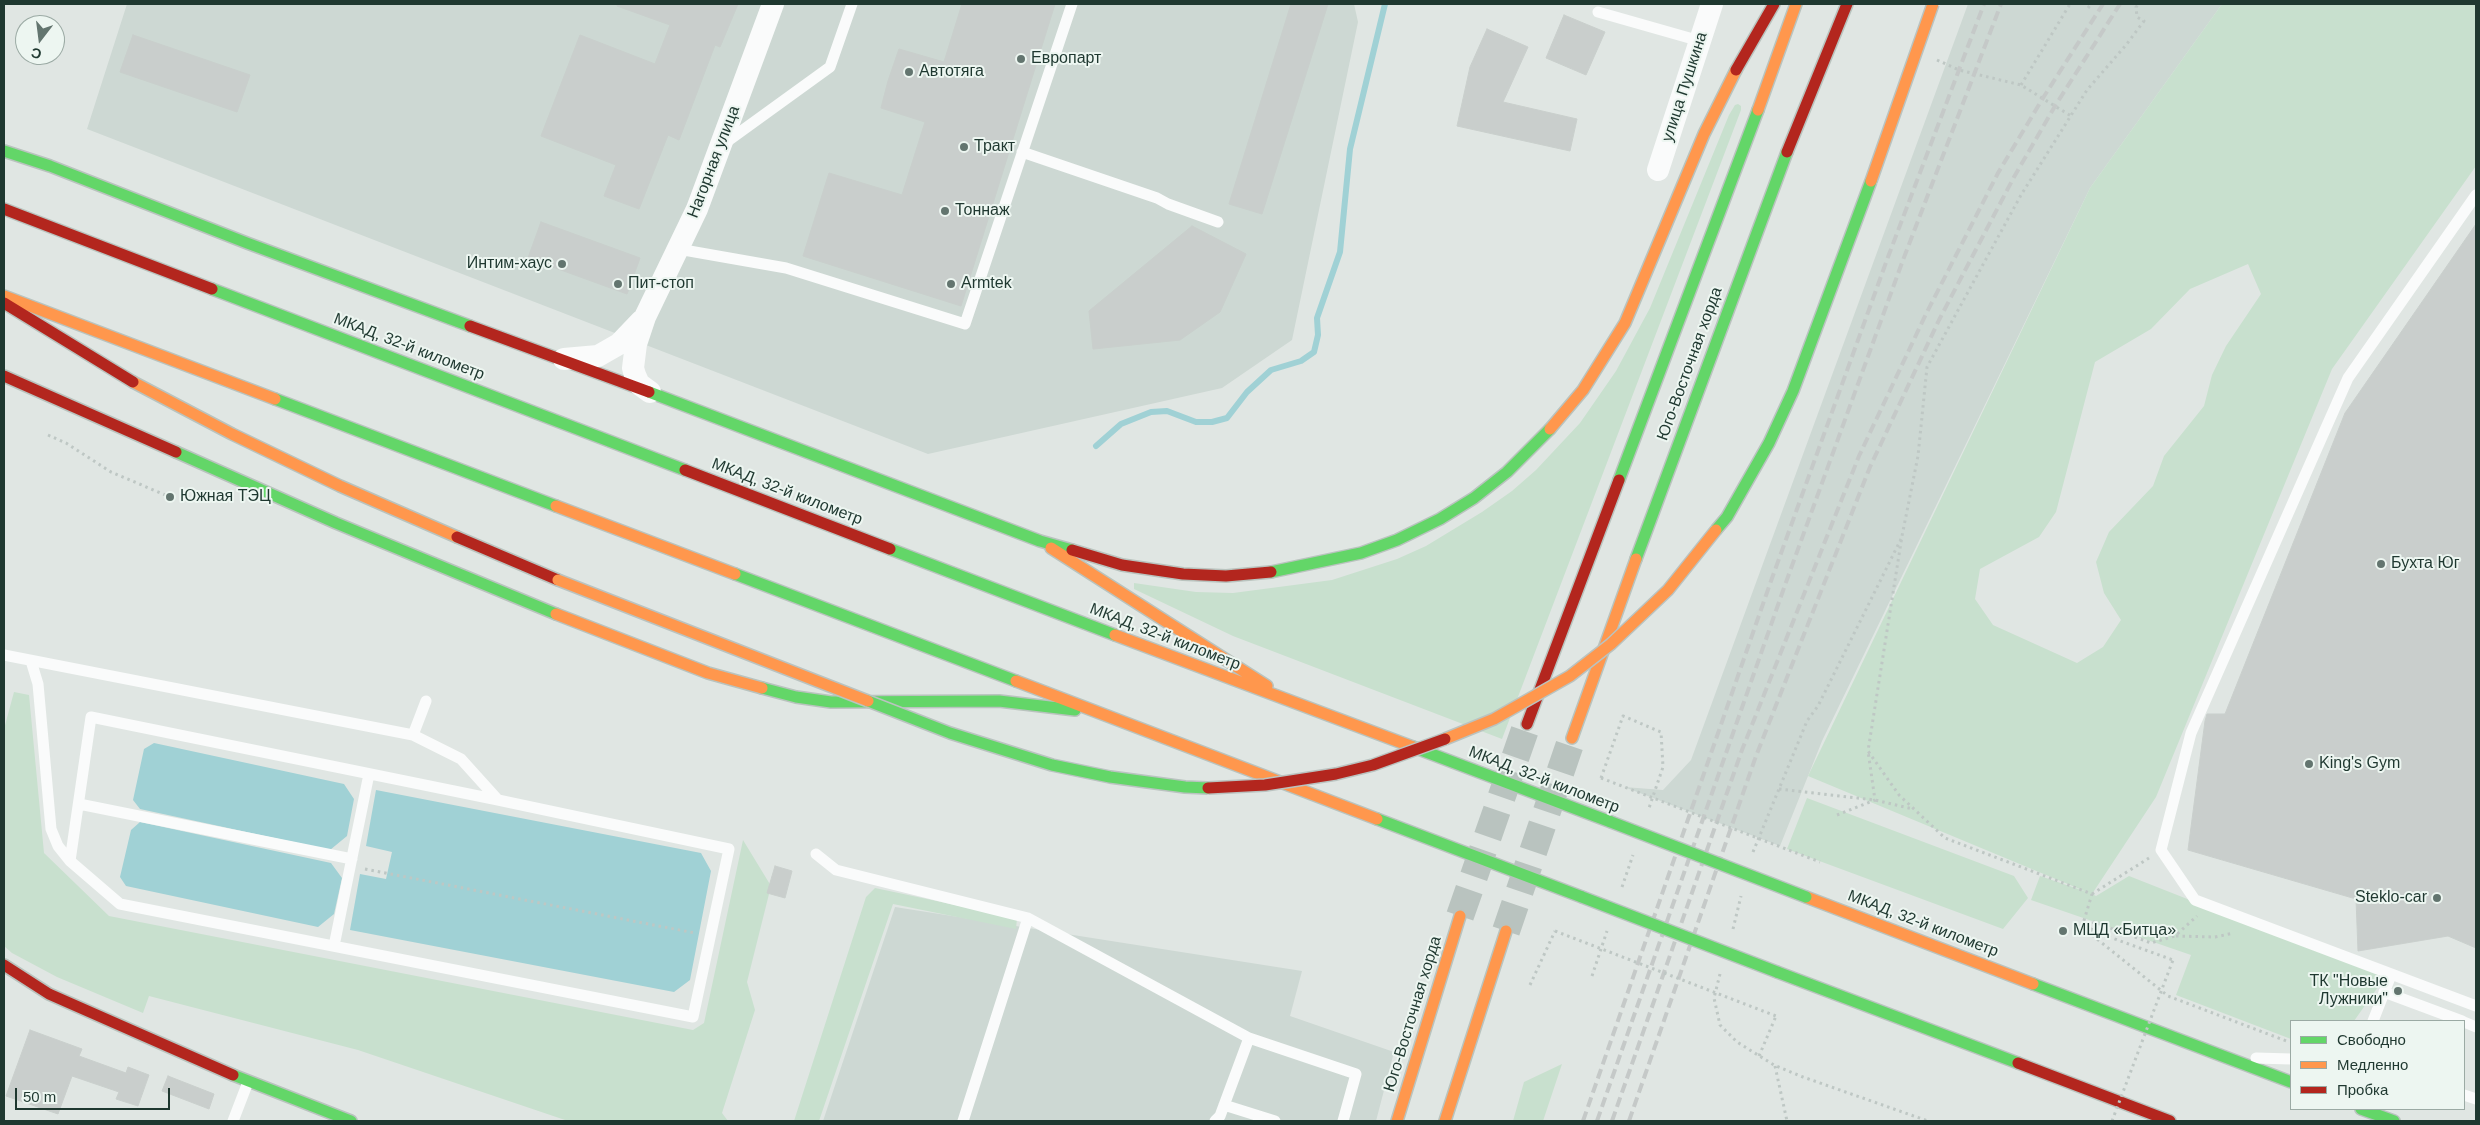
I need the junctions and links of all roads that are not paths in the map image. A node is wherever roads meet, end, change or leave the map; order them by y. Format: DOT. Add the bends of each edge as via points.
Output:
graph roads {
  1 [pos="773,4"];
  2 [pos="852,4"];
  3 [pos="1072,4"];
  4 [pos="1712,4"];
  5 [pos="1774,4"];
  6 [pos="1796,4"];
  7 [pos="1847,4"];
  8 [pos="1934,4"];
  9 [pos="1598,12"];
  10 [pos="1700,41"];
  11 [pos="722,145"];
  12 [pos="4,151"];
  13 [pos="1022,152"];
  14 [pos="1658,170"];
  15 [pos="2476,195"];
  16 [pos="4,209"];
  17 [pos="1218,222"];
  18 [pos="678,249"];
  19 [pos="4,296"];
  20 [pos="4,303"];
  21 [pos="646,317"];
  22 [pos="562,359"];
  23 [pos="4,376"];
  24 [pos="650,392"];
  25 [pos="1040,541"];
  26 [pos="4,655"];
  27 [pos="31,661"];
  28 [pos="426,701"];
  29 [pos="1296,704"];
  30 [pos="1114,717"];
  31 [pos="1527,724"];
  32 [pos="413,734"];
  33 [pos="1572,738"];
  34 [pos="369,774"];
  35 [pos="498,800"];
  36 [pos="79,804"];
  37 [pos="816,854"];
  38 [pos="70,861"];
  39 [pos="351,863"];
  40 [pos="1460,916"];
  41 [pos="1028,918"];
  42 [pos="1506,931"];
  43 [pos="334,946"];
  44 [pos="4,965"];
  45 [pos="2391,975"];
  46 [pos="2384,992"];
  47 [pos="2476,1006"];
  48 [pos="2374,1020"];
  49 [pos="2458,1020"];
  50 [pos="1249,1038"];
  51 [pos="2207,1050"];
  52 [pos="2290,1059"];
  53 [pos="248,1082"];
  54 [pos="2290,1082"];
  55 [pos="1224,1105"];
  56 [pos="2364,1110"];
  57 [pos="233,1121"];
  58 [pos="351,1121"];
  59 [pos="963,1121"];
  60 [pos="1215,1121"];
  61 [pos="1275,1121"];
  62 [pos="1343,1121"];
  63 [pos="1397,1121"];
  64 [pos="1445,1121"];
  65 [pos="2170,1121"];
  66 [pos="2394,1121"];
  1 -- 11 [label="street, Нагорная улица"];
  2 -- 11 [label="lane" via="830,67"];
  3 -- 13 [label="lane"];
  4 -- 10 [label="street, улица Пушкина"];
  5 -- 25 [label="main road" via="1742,57 1704,134 1642,286 1606,355 1583,390 1533,448 1474,498 1396,540 1361,553 1283,571 1226,576 1183,574 1122,565"];
  6 -- 31 [label="main road, Юго-Восточная хорда"];
  7 -- 33 [label="main road, Юго-Восточная хорда" via="1759,223"];
  8 -- 20 [label="main road, bridge" via="1797,382 1769,443 1727,517 1668,590 1611,644 1570,676 1494,719 1373,765 1264,785 1185,787 1110,777 1052,765 950,733 558,580 349,490 149,392"];
  9 -- 10 [label="lane"];
  10 -- 14 [label="street, улица Пушкина"];
  11 -- 18 [label="street, Нагорная улица"];
  12 -- 22 [label="main road"];
  13 -- 17 [label="lane"];
  13 -- 18 [label="lane" via="965,324 786,268"];
  15 -- 45 [label="lane" via="2348,378 2191,734 2161,850 2195,900"];
  16 -- 29 [label="main road, МКАД, 32-й километр"];
  18 -- 21 [label="street, Нагорная улица"];
  19 -- 30 [label="main road"];
  21 -- 22 [label="street, Нагорная улица" via="619,344 598,356"];
  21 -- 24 [label="street, Нагорная улица" via="636,344 633,368 639,384"];
  22 -- 24 [label="main road"];
  23 -- 30 [label="main road" via="336,523 523,601 717,676 796,697 831,702 999,701"];
  24 -- 25 [label="main road"];
  25 -- 29 [label="main road"];
  26 -- 27 [label="lane"];
  27 -- 32 [label="lane"];
  27 -- 38 [label="lane" via="38,684 51,829 58,846"];
  28 -- 32 [label="lane"];
  29 -- 51 [label="main road, МКАД, 32-й километр, bridge"];
  30 -- 65 [label="main road, bridge"];
  32 -- 35 [label="lane" via="460,759"];
  34 -- 35 [label="lane"];
  34 -- 36 [label="lane" via="91,717"];
  34 -- 39 [label="lane"];
  35 -- 43 [label="lane" via="729,849 692,1017"];
  36 -- 38 [label="lane"];
  36 -- 39 [label="lane"];
  37 -- 41 [label="lane" via="836,870"];
  38 -- 43 [label="lane" via="120,904"];
  39 -- 43 [label="lane"];
  40 -- 63 [label="main road, Юго-Восточная хорда"];
  41 -- 50 [label="lane"];
  41 -- 59 [label="lane"];
  42 -- 64 [label="main road"];
  44 -- 53 [label="main road" via="49,994"];
  45 -- 46 [label="lane"];
  45 -- 47 [label="lane"];
  46 -- 48 [label="lane"];
  46 -- 49 [label="lane"];
  50 -- 55 [label="lane"];
  50 -- 62 [label="lane" via="1356,1074"];
  51 -- 52 [label="lane" via="2262,1059"];
  51 -- 54 [label="main road, МКАД, 32-й километр"];
  53 -- 57 [label="lane"];
  53 -- 58 [label="main road"];
  55 -- 60 [label="lane"];
  55 -- 61 [label="lane"];
  56 -- 66 [label="main road"];
}
